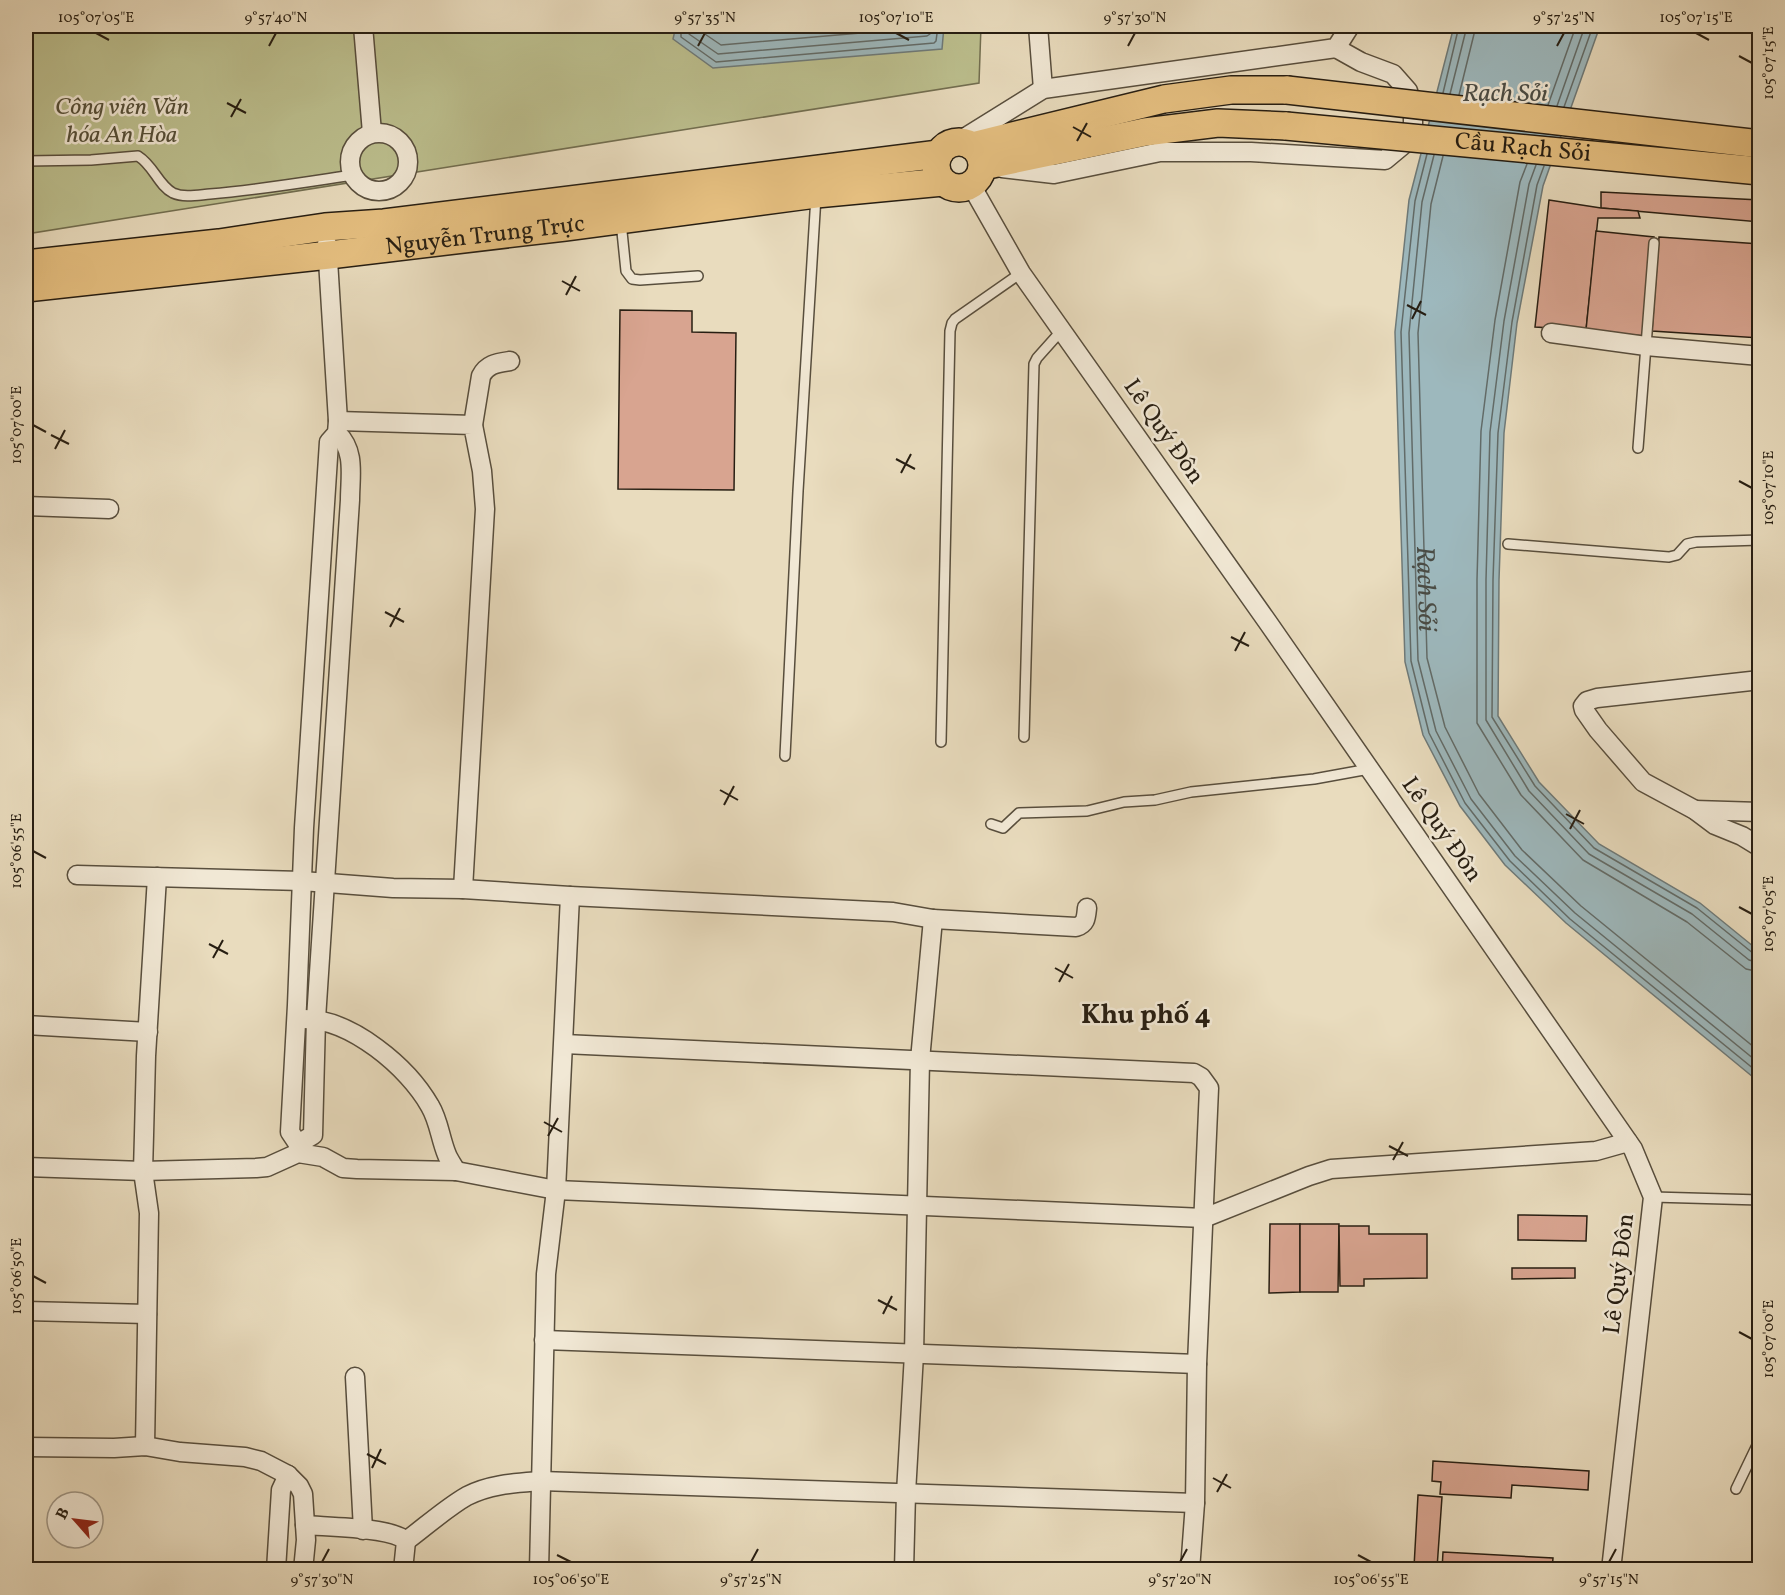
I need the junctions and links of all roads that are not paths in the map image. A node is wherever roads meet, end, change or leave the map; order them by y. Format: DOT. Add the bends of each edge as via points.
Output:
graph roads {
  1 [pos="363,26"];
  2 [pos="1038,26"];
  3 [pos="1350,26"];
  4 [pos="1335,48"];
  5 [pos="1043,89"];
  6 [pos="1287,90"];
  7 [pos="1286,126"];
  8 [pos="372,133"];
  9 [pos="1760,144"];
  10 [pos="965,159"];
  11 [pos="26,162"];
  12 [pos="1760,171"];
  13 [pos="353,175"];
  14 [pos="380,190"];
  15 [pos="816,194"];
  16 [pos="621,220"];
  17 [pos="325,227"];
  18 [pos="385,235"];
  19 [pos="1654,243"];
  20 [pos="220,255"];
  21 [pos="329,255"];
  22 [pos="26,264"];
  23 [pos="1021,273"];
  24 [pos="698,276"];
  25 [pos="26,288"];
  26 [pos="1062,330"];
  27 [pos="1551,333"];
  28 [pos="1646,346"];
  29 [pos="1760,356"];
  30 [pos="510,361"];
  31 [pos="473,425"];
  32 [pos="337,427"];
  33 [pos="1638,448"];
  34 [pos="26,507"];
  35 [pos="109,509"];
  36 [pos="1760,540"];
  37 [pos="1508,543"];
  38 [pos="1759,675"];
  39 [pos="1024,737"];
  40 [pos="940,742"];
  41 [pos="785,756"];
  42 [pos="1370,769"];
  43 [pos="1695,810"];
  44 [pos="1760,812"];
  45 [pos="991,824"];
  46 [pos="1760,848"];
  47 [pos="77,875"];
  48 [pos="157,877"];
  49 [pos="302,881"];
  50 [pos="325,883"];
  51 [pos="463,889"];
  52 [pos="570,896"];
  53 [pos="1087,908"];
  54 [pos="933,919"];
  55 [pos="296,1019"];
  56 [pos="316,1019"];
  57 [pos="26,1025"];
  58 [pos="148,1032"];
  59 [pos="564,1044"];
  60 [pos="920,1060"];
  61 [pos="1628,1142"];
  62 [pos="298,1148"];
  63 [pos="26,1167"];
  64 [pos="143,1171"];
  65 [pos="456,1171"];
  66 [pos="556,1190"];
  67 [pos="1653,1197"];
  68 [pos="1760,1200"];
  69 [pos="916,1206"];
  70 [pos="1204,1218"];
  71 [pos="26,1311"];
  72 [pos="147,1314"];
  73 [pos="544,1340"];
  74 [pos="914,1354"];
  75 [pos="1197,1364"];
  76 [pos="355,1377"];
  77 [pos="1760,1439"];
  78 [pos="145,1446"];
  79 [pos="26,1447"];
  80 [pos="288,1475"];
  81 [pos="541,1481"];
  82 [pos="1736,1489"];
  83 [pos="906,1494"];
  84 [pos="1195,1503"];
  85 [pos="305,1526"];
  86 [pos="363,1530"];
  87 [pos="406,1541"];
  88 [pos="276,1569"];
  89 [pos="303,1569"];
  90 [pos="403,1569"];
  91 [pos="539,1569"];
  92 [pos="904,1569"];
  93 [pos="1190,1569"];
  94 [pos="1611,1569"];
  1 -- 8 [label="street"];
  2 -- 5 [label="street"];
  3 -- 4 [label="street"];
  4 -- 5 [label="street"];
  4 -- 10 [label="street" via="1393,74 1408,91 1413,130 1385,160 1160,152 1054,174"];
  5 -- 10 [label="street"];
  6 -- 9 [label="main road, Cầu Rạch Sỏi, bridge"];
  6 -- 10 [label="main road, Nguyễn Trung Trực" via="1231,90 1164,99"];
  7 -- 10 [label="main road, Nguyễn Trung Trực" via="1218,123"];
  7 -- 12 [label="main road, Cầu Rạch Sỏi, bridge"];
  8 -- 13 [label="street" via="352,149"];
  8 -- 14 [label="street" via="397,138 406,148 409,161 398,184"];
  10 -- 15 [label="main road, Nguyễn Trung Trực" via="936,169 943,182"];
  10 -- 18 [label="main road, Nguyễn Trung Trực"];
  10 -- 23 [label="street, Lê Quý Đôn"];
  11 -- 13 [label="lane" via="138,156 164,186 182,196"];
  13 -- 14 [label="street" via="362,185"];
  14 -- 18 [label="street"];
  15 -- 16 [label="main road, Nguyễn Trung Trực"];
  15 -- 41 [label="lane"];
  16 -- 18 [label="main road, Nguyễn Trung Trực"];
  16 -- 24 [label="lane" via="628,276 636,280"];
  17 -- 18 [label="main road, Nguyễn Trung Trực"];
  17 -- 20 [label="main road, Nguyễn Trung Trực"];
  17 -- 21 [label="street"];
  18 -- 21 [label="main road, Nguyễn Trung Trực"];
  19 -- 28 [label="lane"];
  20 -- 21 [label="main road, Nguyễn Trung Trực"];
  20 -- 22 [label="main road, Nguyễn Trung Trực"];
  20 -- 25 [label="main road, Nguyễn Trung Trực"];
  21 -- 32 [label="street"];
  23 -- 26 [label="street, Lê Quý Đôn"];
  23 -- 40 [label="lane" via="951,323"];
  26 -- 39 [label="lane" via="1034,364"];
  26 -- 42 [label="street, Lê Quý Đôn"];
  27 -- 28 [label="street"];
  28 -- 29 [label="street"];
  28 -- 33 [label="lane"];
  30 -- 31 [label="street" via="496,363 483,372"];
  31 -- 32 [label="street"];
  31 -- 51 [label="street" via="485,509"];
  32 -- 49 [label="street" via="329,442"];
  32 -- 50 [label="street" via="350,452 350,500"];
  34 -- 35 [label="street"];
  36 -- 37 [label="lane" via="1696,542 1669,557"];
  38 -- 43 [label="street" via="1597,698 1583,706 1598,730 1643,782"];
  42 -- 45 [label="lane" via="1191,792 1087,811 1019,813 1005,827"];
  42 -- 61 [label="street, Lê Quý Đôn"];
  43 -- 44 [label="street"];
  43 -- 46 [label="street"];
  47 -- 48 [label="street"];
  48 -- 49 [label="street"];
  48 -- 58 [label="street"];
  49 -- 50 [label="street"];
  49 -- 55 [label="street"];
  50 -- 51 [label="street"];
  50 -- 56 [label="street"];
  51 -- 52 [label="street"];
  52 -- 54 [label="street" via="893,912"];
  52 -- 59 [label="street"];
  53 -- 54 [label="street" via="1085,921 1076,927"];
  54 -- 60 [label="street"];
  55 -- 56 [label="street"];
  55 -- 62 [label="street" via="290,1132"];
  56 -- 62 [label="street" via="313,1135"];
  56 -- 65 [label="street" via="358,1035 394,1063 430,1105"];
  57 -- 58 [label="street"];
  58 -- 64 [label="street"];
  59 -- 60 [label="street"];
  59 -- 66 [label="street"];
  60 -- 69 [label="street"];
  60 -- 70 [label="street" via="1194,1073 1209,1088"];
  61 -- 67 [label="street, Lê Quý Đôn"];
  61 -- 70 [label="street" via="1596,1151 1331,1169"];
  62 -- 64 [label="street" via="267,1167"];
  62 -- 65 [label="street" via="343,1168"];
  63 -- 64 [label="street"];
  64 -- 72 [label="street" via="149,1213"];
  65 -- 66 [label="street"];
  66 -- 69 [label="street"];
  66 -- 73 [label="street" via="546,1274"];
  67 -- 68 [label="lane"];
  67 -- 94 [label="street, Lê Quý Đôn"];
  69 -- 70 [label="street"];
  69 -- 74 [label="street"];
  70 -- 75 [label="street"];
  71 -- 72 [label="street"];
  72 -- 78 [label="street"];
  73 -- 74 [label="street"];
  73 -- 81 [label="street"];
  74 -- 75 [label="street"];
  74 -- 83 [label="street"];
  75 -- 84 [label="street"];
  76 -- 86 [label="street"];
  77 -- 82 [label="lane"];
  78 -- 79 [label="street"];
  78 -- 80 [label="street" via="244,1456"];
  80 -- 85 [label="street" via="303,1494"];
  80 -- 88 [label="street" via="281,1490"];
  81 -- 83 [label="street"];
  81 -- 87 [label="street" via="498,1486 467,1496"];
  81 -- 91 [label="street"];
  83 -- 84 [label="street"];
  83 -- 92 [label="street"];
  84 -- 93 [label="street"];
  85 -- 86 [label="street"];
  85 -- 89 [label="street"];
  86 -- 87 [label="street" via="401,1536"];
  87 -- 90 [label="street"];
}
